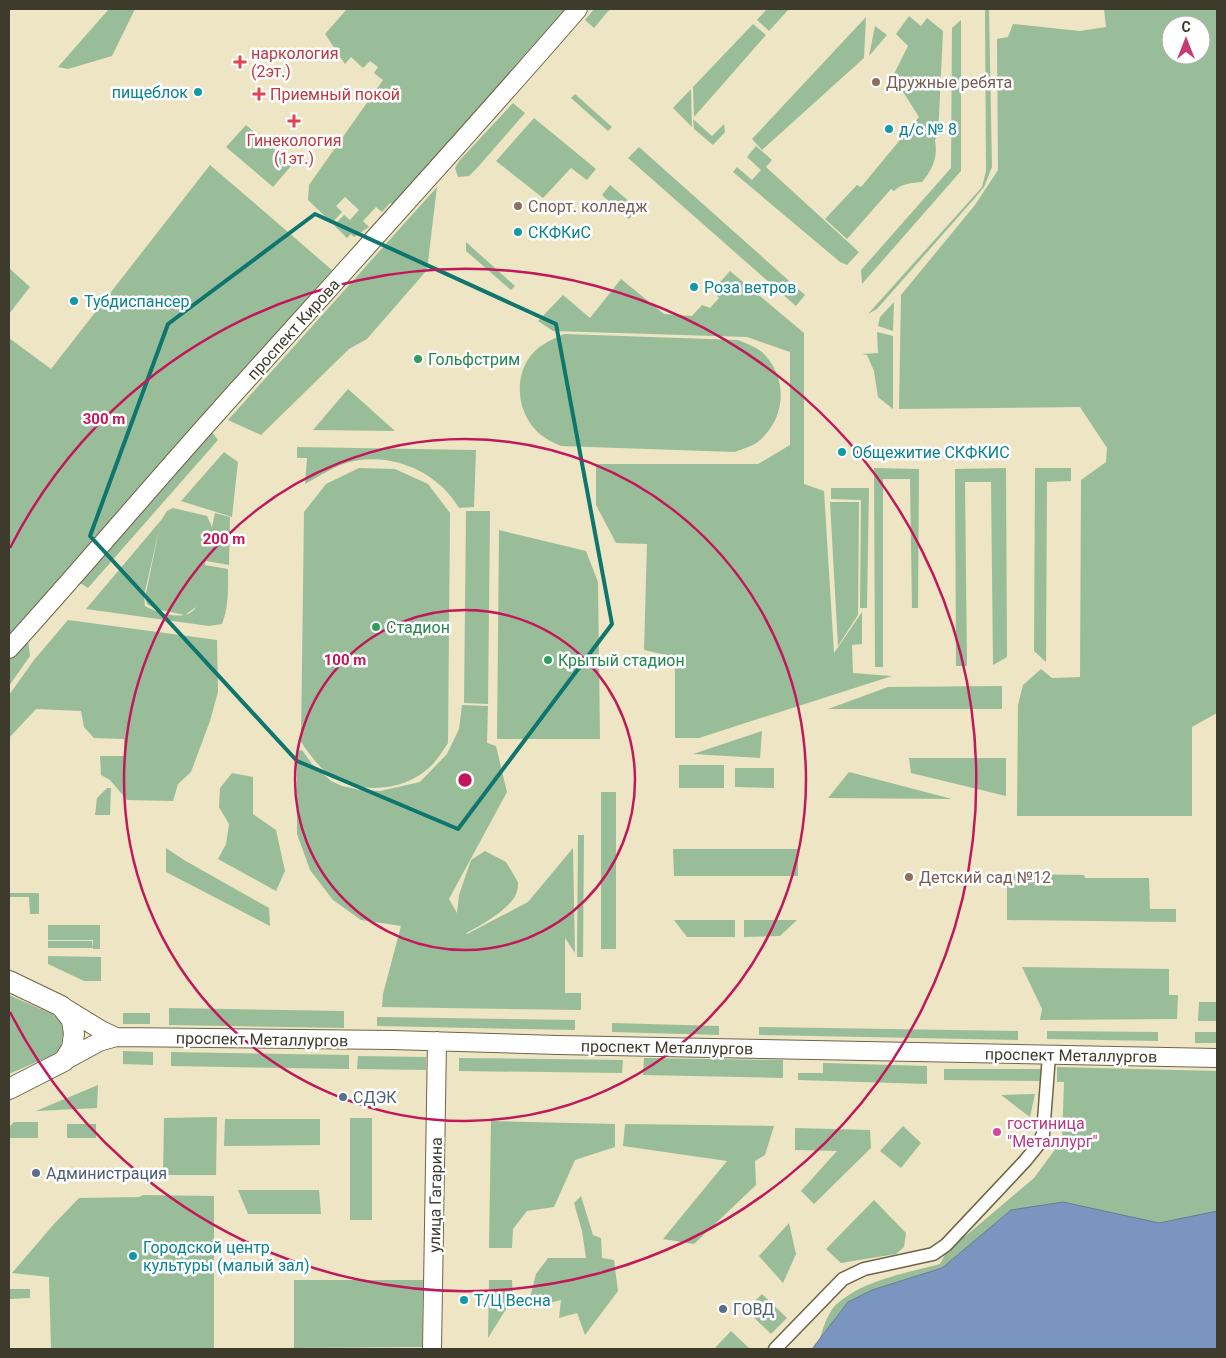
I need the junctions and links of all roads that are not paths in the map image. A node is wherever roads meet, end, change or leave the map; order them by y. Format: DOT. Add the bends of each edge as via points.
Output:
graph roads {
  1 [pos="578,9"];
  2 [pos="9,649"];
  3 [pos="9,981"];
  4 [pos="61,1006"];
  5 [pos="116,1037"];
  6 [pos="437,1041"];
  7 [pos="1049,1055"];
  8 [pos="1217,1058"];
  9 [pos="64,1061"];
  10 [pos="9,1089"];
  11 [pos="432,1349"];
  12 [pos="775,1349"];
  1 -- 2 [label="main road, проспект Кирова"];
  3 -- 4 [label="main road"];
  4 -- 5 [label="main road, проспект Металлургов"];
  4 -- 9 [label="main road" via="72,1020 74,1034 72,1048"];
  5 -- 6 [label="main road, проспект Металлургов"];
  5 -- 9 [label="main road, проспект Металлургов" via="99,1042"];
  6 -- 7 [label="main road, проспект Металлургов"];
  6 -- 11 [label="main road, улица Гагарина"];
  7 -- 8 [label="main road, проспект Металлургов"];
  7 -- 12 [label="street" via="1043,1134 1025,1161 946,1245 933,1254 864,1269 843,1279"];
  9 -- 10 [label="main road"];
}
